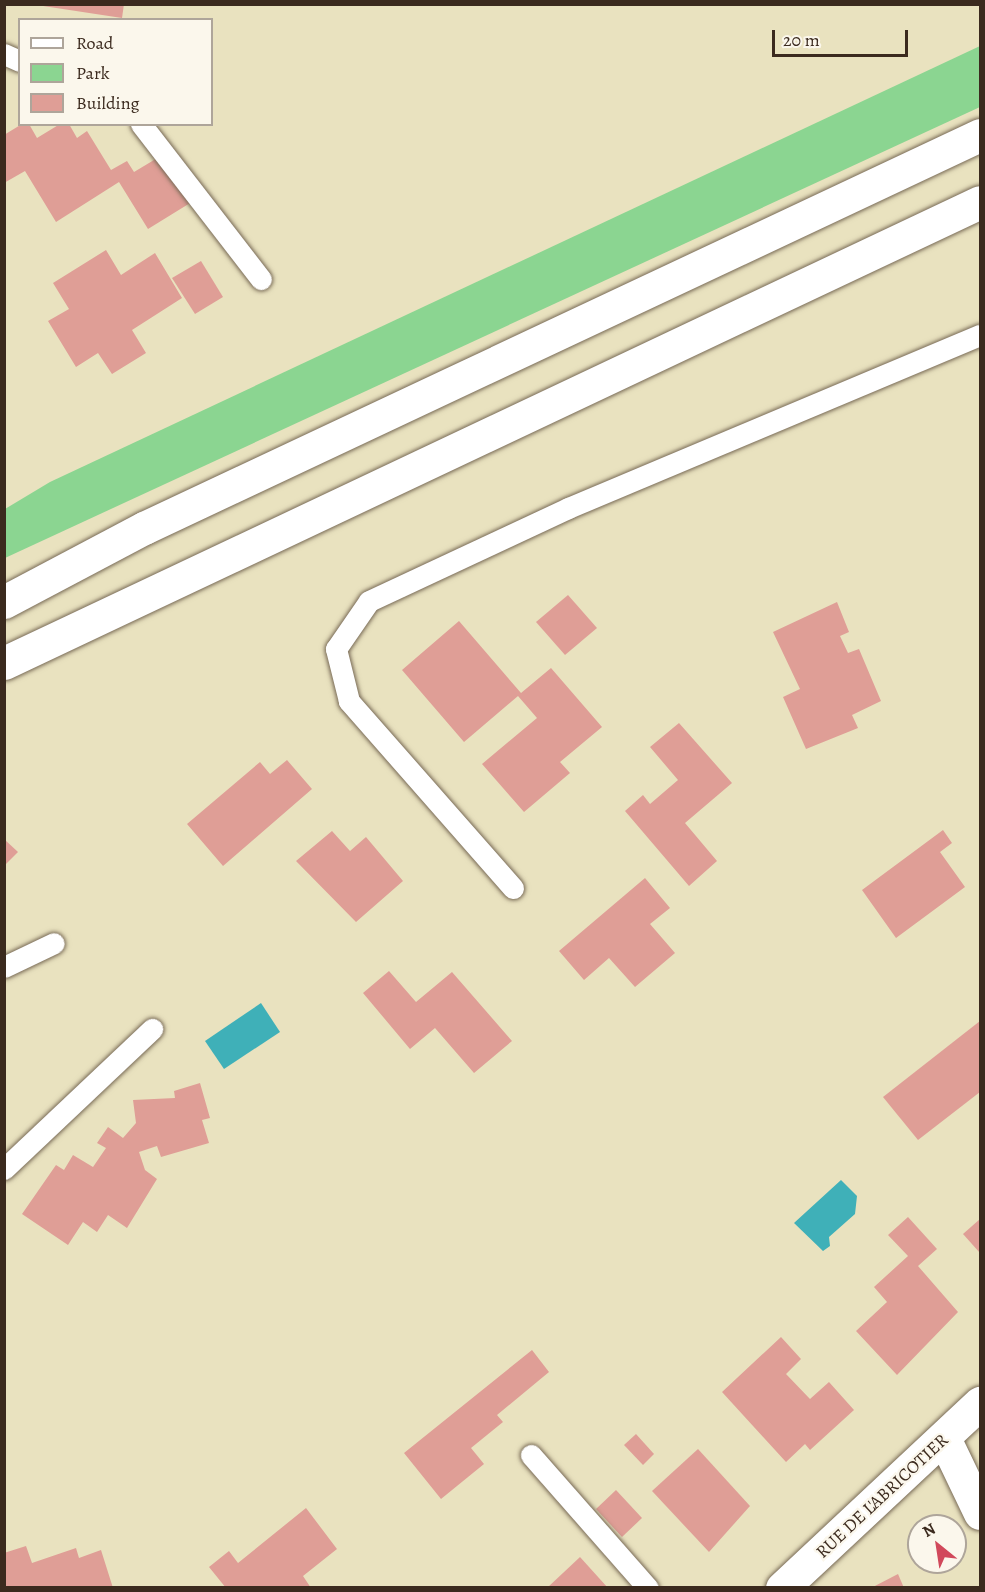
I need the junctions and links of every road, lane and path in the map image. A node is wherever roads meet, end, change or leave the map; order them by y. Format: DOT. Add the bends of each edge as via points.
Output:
graph roads {
  1 [pos="4,54"];
  2 [pos="18,60"];
  3 [pos="143,126"];
  4 [pos="981,135"];
  5 [pos="981,202"];
  6 [pos="261,279"];
  7 [pos="981,335"];
  8 [pos="4,602"];
  9 [pos="4,663"];
  10 [pos="513,888"];
  11 [pos="54,943"];
  12 [pos="4,967"];
  13 [pos="152,1029"];
  14 [pos="4,1169"];
  15 [pos="981,1403"];
  16 [pos="944,1438"];
  17 [pos="531,1455"];
  18 [pos="981,1513"];
  19 [pos="648,1587"];
  20 [pos="782,1587"];
  1 -- 2 [label="lane"];
  3 -- 6 [label="lane"];
  4 -- 8 [label="main road" via="144,528"];
  5 -- 9 [label="main road"];
  7 -- 10 [label="lane" via="568,508 369,601 336,649 349,701"];
  11 -- 12 [label="lane"];
  13 -- 14 [label="lane"];
  15 -- 16 [label="main road, RUE DE L'ABRICOTIER"];
  16 -- 18 [label="main road"];
  16 -- 20 [label="main road, RUE DE L'ABRICOTIER"];
  17 -- 19 [label="lane"];
}
